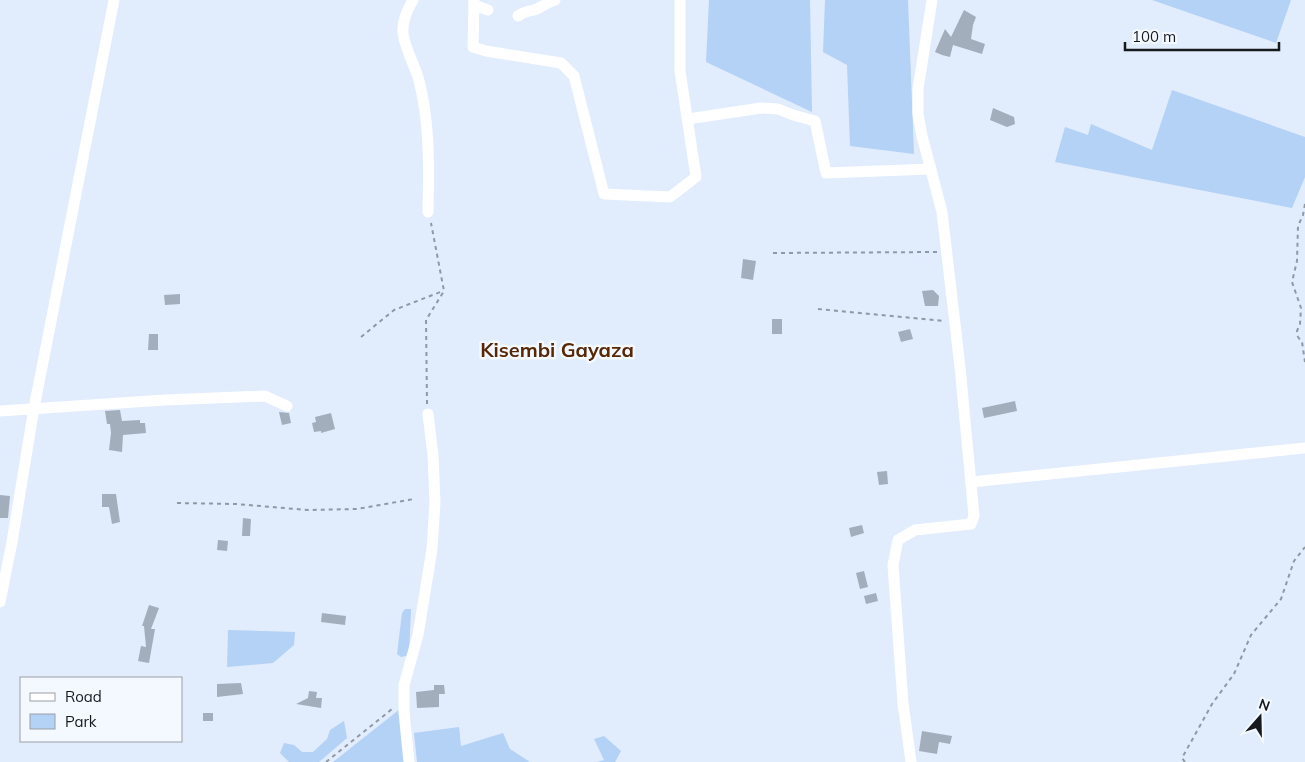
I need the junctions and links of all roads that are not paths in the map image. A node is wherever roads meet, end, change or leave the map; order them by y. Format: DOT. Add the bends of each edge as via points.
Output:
graph roads {
  1 [pos="114,0"];
  2 [pos="413,0"];
  3 [pos="555,0"];
  4 [pos="680,0"];
  5 [pos="932,0"];
  6 [pos="474,2"];
  7 [pos="488,10"];
  8 [pos="518,16"];
  9 [pos="688,119"];
  10 [pos="931,169"];
  11 [pos="428,212"];
  12 [pos="287,406"];
  13 [pos="34,408"];
  14 [pos="0,411"];
  15 [pos="428,414"];
  16 [pos="1305,448"];
  17 [pos="971,482"];
  18 [pos="0,602"];
  19 [pos="409,762"];
  20 [pos="911,762"];
  1 -- 13 [label="street"];
  2 -- 11 [label="street" via="403,22 403,32 418,77 425,116 429,147"];
  3 -- 8 [label="street"];
  4 -- 9 [label="street" via="680,71"];
  5 -- 10 [label="street" via="918,89 918,114"];
  6 -- 7 [label="street"];
  6 -- 9 [label="street" via="473,48 561,63 574,76 604,194 670,197 696,177"];
  9 -- 10 [label="street" via="761,108 778,109 815,121 826,173"];
  10 -- 17 [label="street" via="942,212"];
  12 -- 13 [label="street" via="265,396"];
  13 -- 14 [label="street"];
  13 -- 18 [label="street"];
  15 -- 19 [label="street" via="434,464 432,549 418,635 404,685"];
  16 -- 17 [label="street"];
  17 -- 20 [label="street" via="974,516 971,524 915,530 898,540 893,565 903,703"];
}
